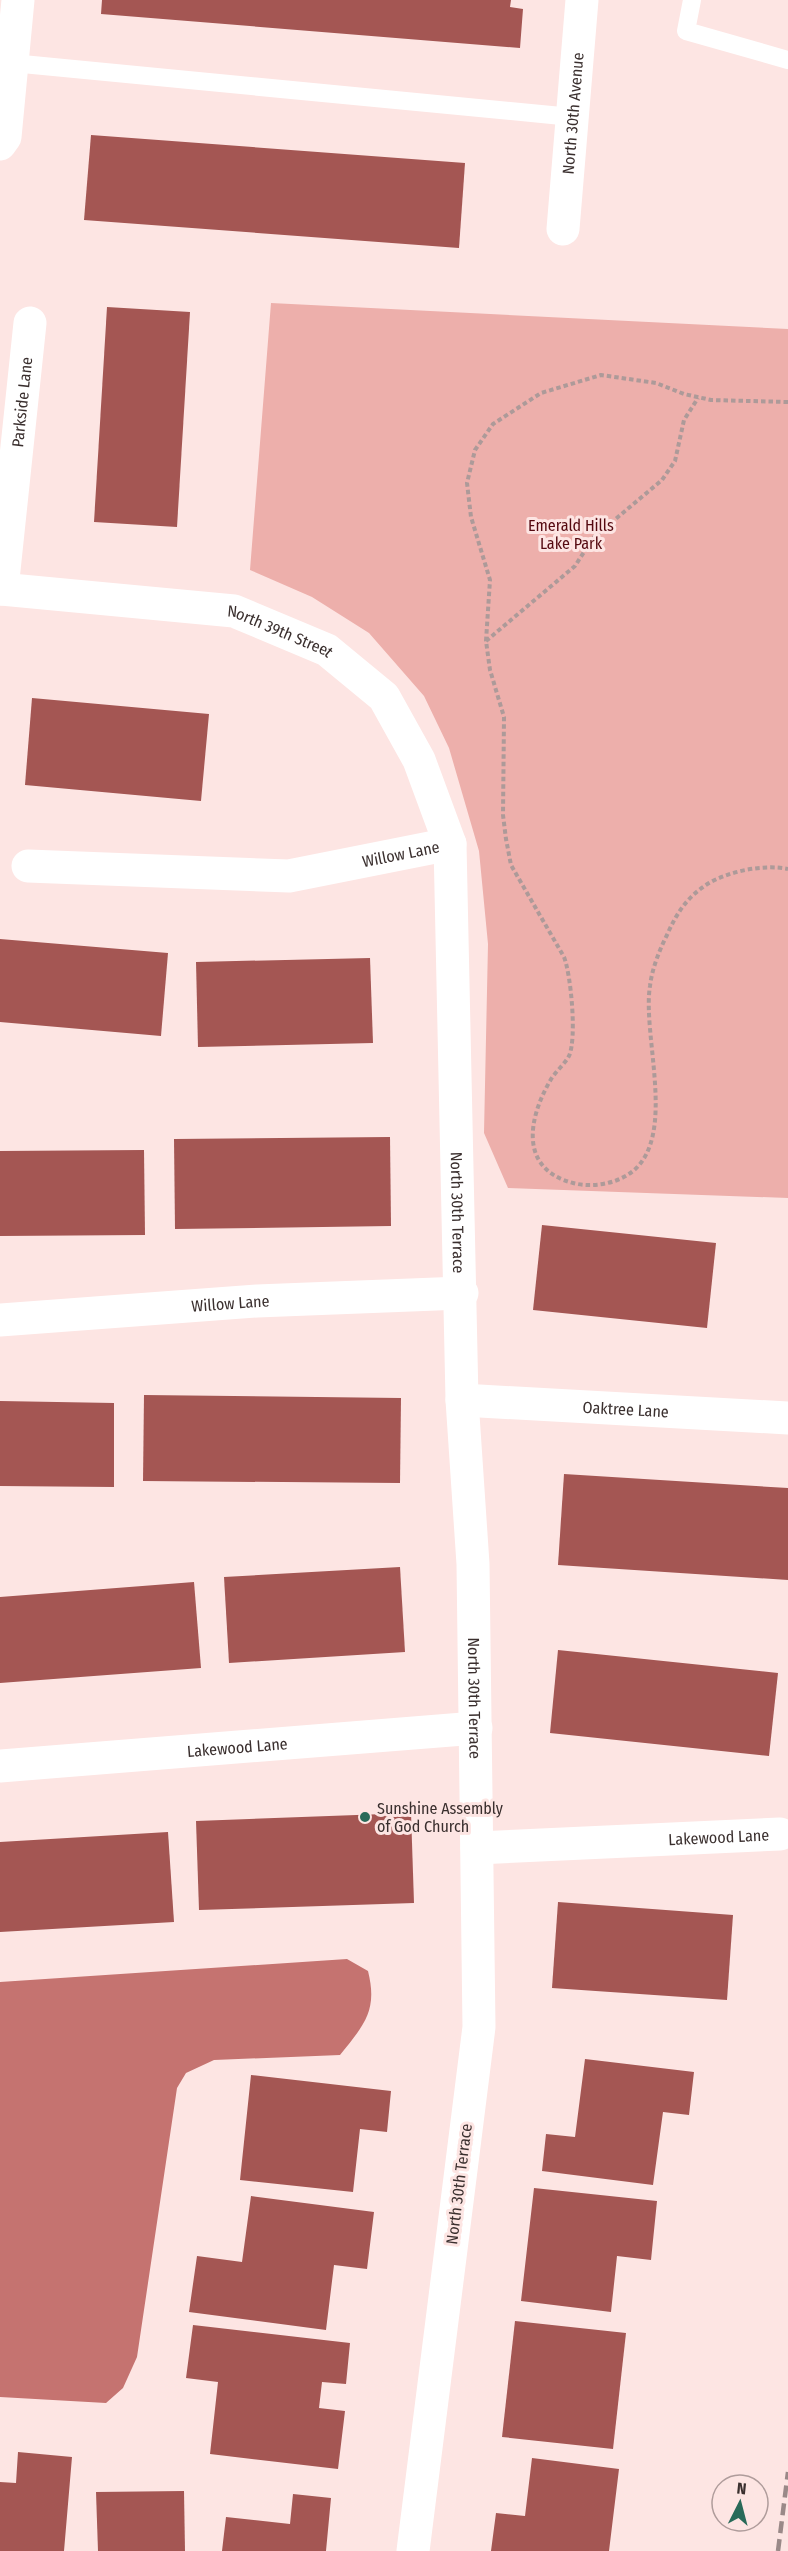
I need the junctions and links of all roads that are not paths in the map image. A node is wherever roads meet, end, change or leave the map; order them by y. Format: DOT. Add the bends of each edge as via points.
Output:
graph roads {
  1 [pos="18,0"];
  2 [pos="582,0"];
  3 [pos="692,0"];
  4 [pos="788,60"];
  5 [pos="12,63"];
  6 [pos="572,117"];
  7 [pos="2,140"];
  8 [pos="563,229"];
  9 [pos="30,322"];
  10 [pos="1,589"];
  11 [pos="450,844"];
  12 [pos="28,866"];
  13 [pos="462,1293"];
  14 [pos="0,1320"];
  15 [pos="462,1400"];
  16 [pos="788,1418"];
  17 [pos="476,1728"];
  18 [pos="0,1766"];
  19 [pos="780,1834"];
  20 [pos="477,1848"];
  21 [pos="413,2551"];
  1 -- 5 [label="street"];
  2 -- 6 [label="street, North 30th Avenue"];
  3 -- 4 [label="lane" via="686,31"];
  5 -- 6 [label="lane"];
  5 -- 7 [label="street"];
  6 -- 8 [label="street, North 30th Avenue"];
  9 -- 10 [label="street, Parkside Lane"];
  10 -- 11 [label="street, North 39th Street" via="234,611 327,650 384,697 418,760"];
  11 -- 12 [label="street, Willow Lane" via="288,876"];
  11 -- 13 [label="street, North 30th Terrace"];
  13 -- 14 [label="street, Willow Lane" via="257,1301"];
  13 -- 15 [label="street, North 30th Terrace"];
  15 -- 16 [label="street, Oaktree Lane"];
  15 -- 17 [label="street, North 30th Terrace" via="473,1564"];
  17 -- 18 [label="street, Lakewood Lane"];
  17 -- 20 [label="street, North 30th Terrace"];
  19 -- 20 [label="street, Lakewood Lane"];
  20 -- 21 [label="street, North 30th Terrace" via="479,2027"];
}
